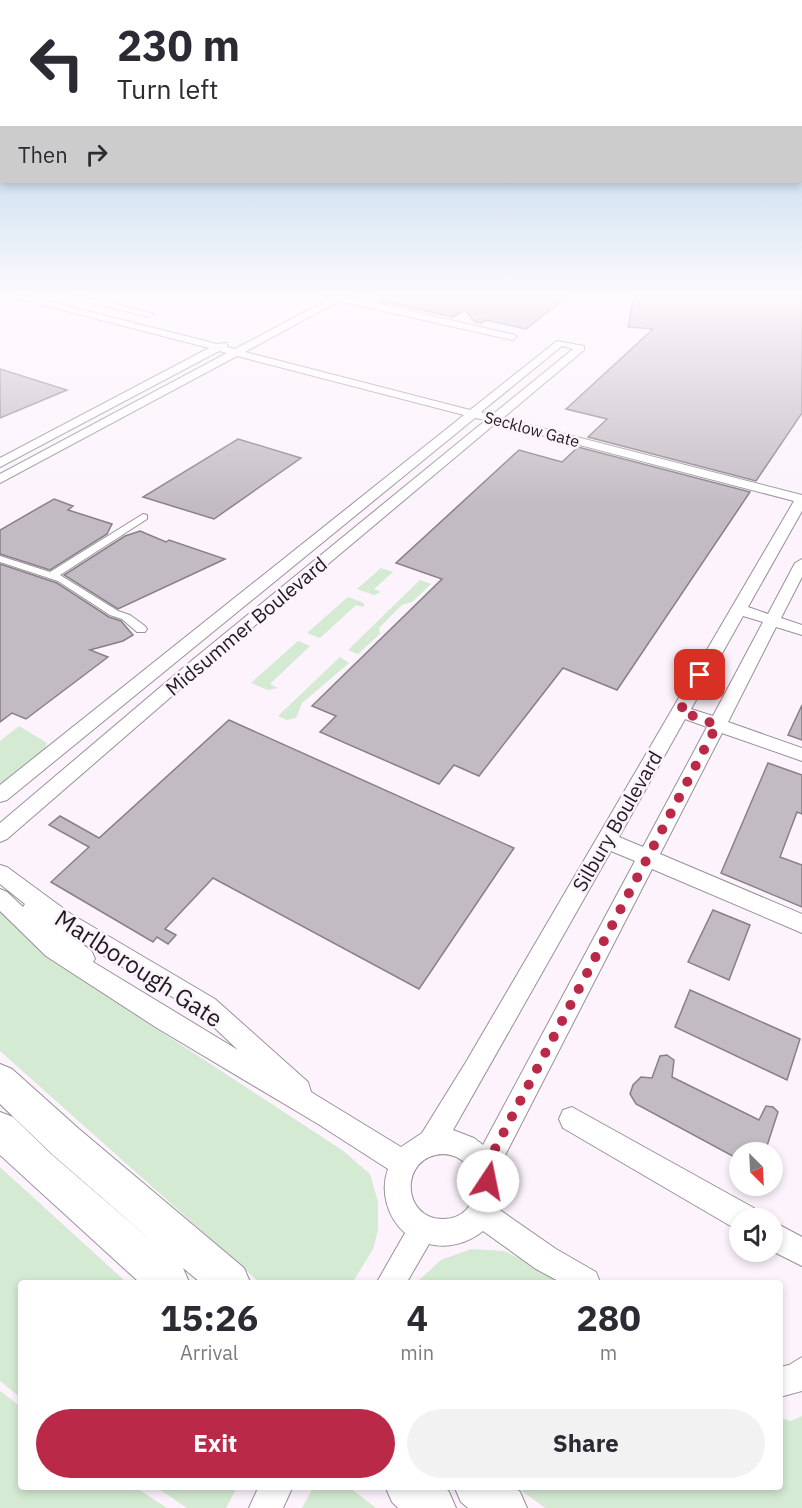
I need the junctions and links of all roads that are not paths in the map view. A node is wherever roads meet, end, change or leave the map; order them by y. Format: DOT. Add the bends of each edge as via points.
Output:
graph roads {
  1 [pos="183,366"];
  2 [pos="209,366"];
  3 [pos="302,366"];
  4 [pos="531,366"];
  5 [pos="557,366"];
  6 [pos="472,414"];
  7 [pos="497,417"];
  8 [pos="0,463"];
  9 [pos="0,479"];
  10 [pos="802,492"];
  11 [pos="802,499"];
  12 [pos="143,517"];
  13 [pos="0,559"];
  14 [pos="802,563"];
  15 [pos="52,575"];
  16 [pos="738,609"];
  17 [pos="772,620"];
  18 [pos="141,629"];
  19 [pos="802,630"];
  20 [pos="680,711"];
  21 [pos="717,725"];
  22 [pos="802,755"];
  23 [pos="0,795"];
  24 [pos="0,834"];
  25 [pos="606,840"];
  26 [pos="648,858"];
  27 [pos="0,873"];
  28 [pos="0,880"];
  29 [pos="0,898"];
  30 [pos="802,924"];
  31 [pos="106,982"];
  32 [pos="0,1081"];
  33 [pos="327,1115"];
  34 [pos="572,1119"];
  35 [pos="0,1130"];
  36 [pos="431,1142"];
  37 [pos="403,1163"];
  38 [pos="484,1170"];
  39 [pos="729,1209"];
  40 [pos="481,1213"];
  41 [pos="423,1229"];
  42 [pos="783,1241"];
  43 [pos="802,1252"];
  44 [pos="167,1280"];
  45 [pos="228,1280"];
  46 [pos="392,1280"];
  47 [pos="583,1280"];
  48 [pos="802,1372"];
  49 [pos="783,1381"];
  50 [pos="275,1490"];
  51 [pos="413,1490"];
  52 [pos="482,1490"];
  53 [pos="265,1508"];
  54 [pos="433,1508"];
  55 [pos="504,1508"];
  1 -- 8 [label="street"];
  2 -- 9 [label="street"];
  3 -- 6 [label="street, Secklow Gate"];
  4 -- 6 [label="street, Midsummer Boulevard"];
  5 -- 7 [label="street, Midsummer Boulevard"];
  6 -- 7 [label="street, Secklow Gate"];
  6 -- 23 [label="street, Midsummer Boulevard"];
  7 -- 10 [label="street, Secklow Gate"];
  7 -- 11 [label="street, Secklow Gate"];
  7 -- 24 [label="street, Midsummer Boulevard"];
  11 -- 16 [label="street, Silbury Boulevard"];
  12 -- 15 [label="street"];
  13 -- 15 [label="street"];
  14 -- 17 [label="street, Silbury Boulevard"];
  15 -- 18 [label="street"];
  16 -- 17 [label="street"];
  16 -- 20 [label="street, Silbury Boulevard"];
  17 -- 19 [label="street"];
  17 -- 21 [label="street, Silbury Boulevard"];
  20 -- 21 [label="street"];
  20 -- 25 [label="street, Silbury Boulevard"];
  21 -- 22 [label="street"];
  21 -- 26 [label="street, Silbury Boulevard"];
  25 -- 26 [label="street"];
  25 -- 36 [label="street, Silbury Boulevard"];
  26 -- 30 [label="street"];
  26 -- 38 [label="street, Silbury Boulevard"];
  27 -- 33 [label="street, Marlborough Gate" via="63,920 207,1006"];
  28 -- 31 [label="street, Marlborough Gate"];
  29 -- 31 [label="street, Marlborough Gate" via="54,949"];
  31 -- 33 [label="street, Marlborough Gate"];
  32 -- 45 [label="main road"];
  33 -- 37 [label="street, Marlborough Gate"];
  34 -- 39 [label="street"];
  35 -- 44 [label="main road"];
  36 -- 37 [label="street" via="411,1153"];
  36 -- 38 [label="street" via="444,1140 468,1149"];
  37 -- 41 [label="street" via="398,1177 402,1207"];
  38 -- 40 [label="street" via="488,1192"];
  40 -- 41 [label="street" via="473,1223 449,1234"];
  40 -- 47 [label="street"];
  41 -- 46 [label="street"];
  42 -- 43 [label="street"];
  48 -- 49 [label="street" via="798,1378"];
  50 -- 53 [label="street"];
  51 -- 54 [label="main road"];
  52 -- 55 [label="main road"];
}
